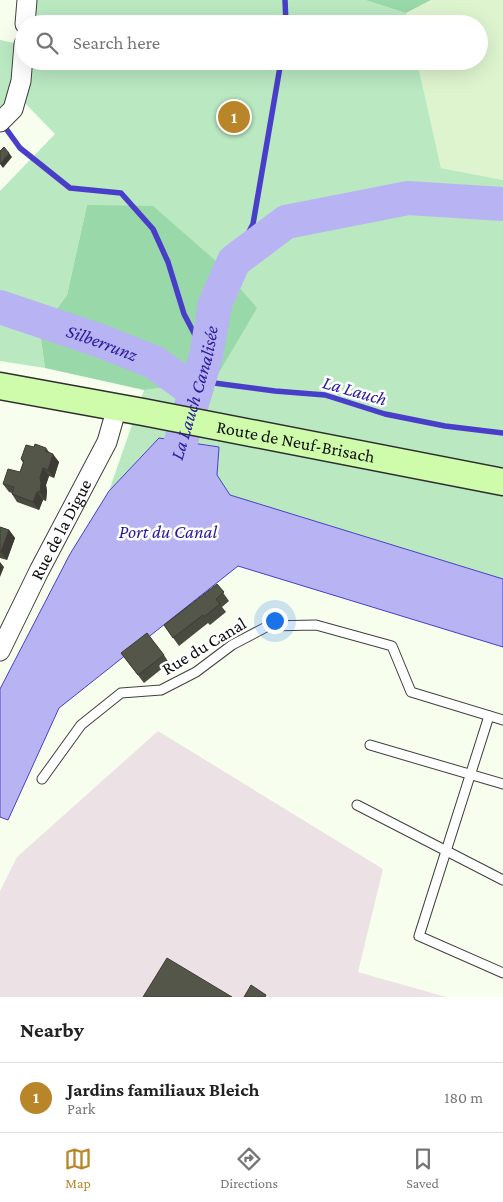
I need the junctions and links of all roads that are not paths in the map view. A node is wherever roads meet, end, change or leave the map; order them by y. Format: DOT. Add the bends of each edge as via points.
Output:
graph roads {
  1 [pos="27,0"];
  2 [pos="26,15"];
  3 [pos="22,70"];
  4 [pos="2,120"];
  5 [pos="0,386"];
  6 [pos="117,407"];
  7 [pos="503,482"];
  8 [pos="0,650"];
  9 [pos="489,716"];
  10 [pos="503,720"];
  11 [pos="370,745"];
  12 [pos="471,774"];
  13 [pos="42,779"];
  14 [pos="503,784"];
  15 [pos="357,805"];
  16 [pos="446,852"];
  17 [pos="503,880"];
  18 [pos="503,973"];
  1 -- 2 [label="street"];
  3 -- 4 [label="street" via="13,110"];
  5 -- 6 [label="main road, Route de Neuf-Brisach"];
  6 -- 7 [label="main road, Route de Neuf-Brisach"];
  6 -- 8 [label="street, Rue de la Digue" via="107,442"];
  9 -- 10 [label="lane, Rue du Canal"];
  9 -- 12 [label="lane"];
  9 -- 13 [label="lane, Rue du Canal" via="411,692 392,646 316,625 268,626 232,645 196,672 161,690 121,693 80,725"];
  11 -- 12 [label="lane"];
  12 -- 14 [label="lane"];
  12 -- 16 [label="lane"];
  15 -- 16 [label="lane"];
  16 -- 17 [label="lane"];
  16 -- 18 [label="lane" via="419,936"];
}
